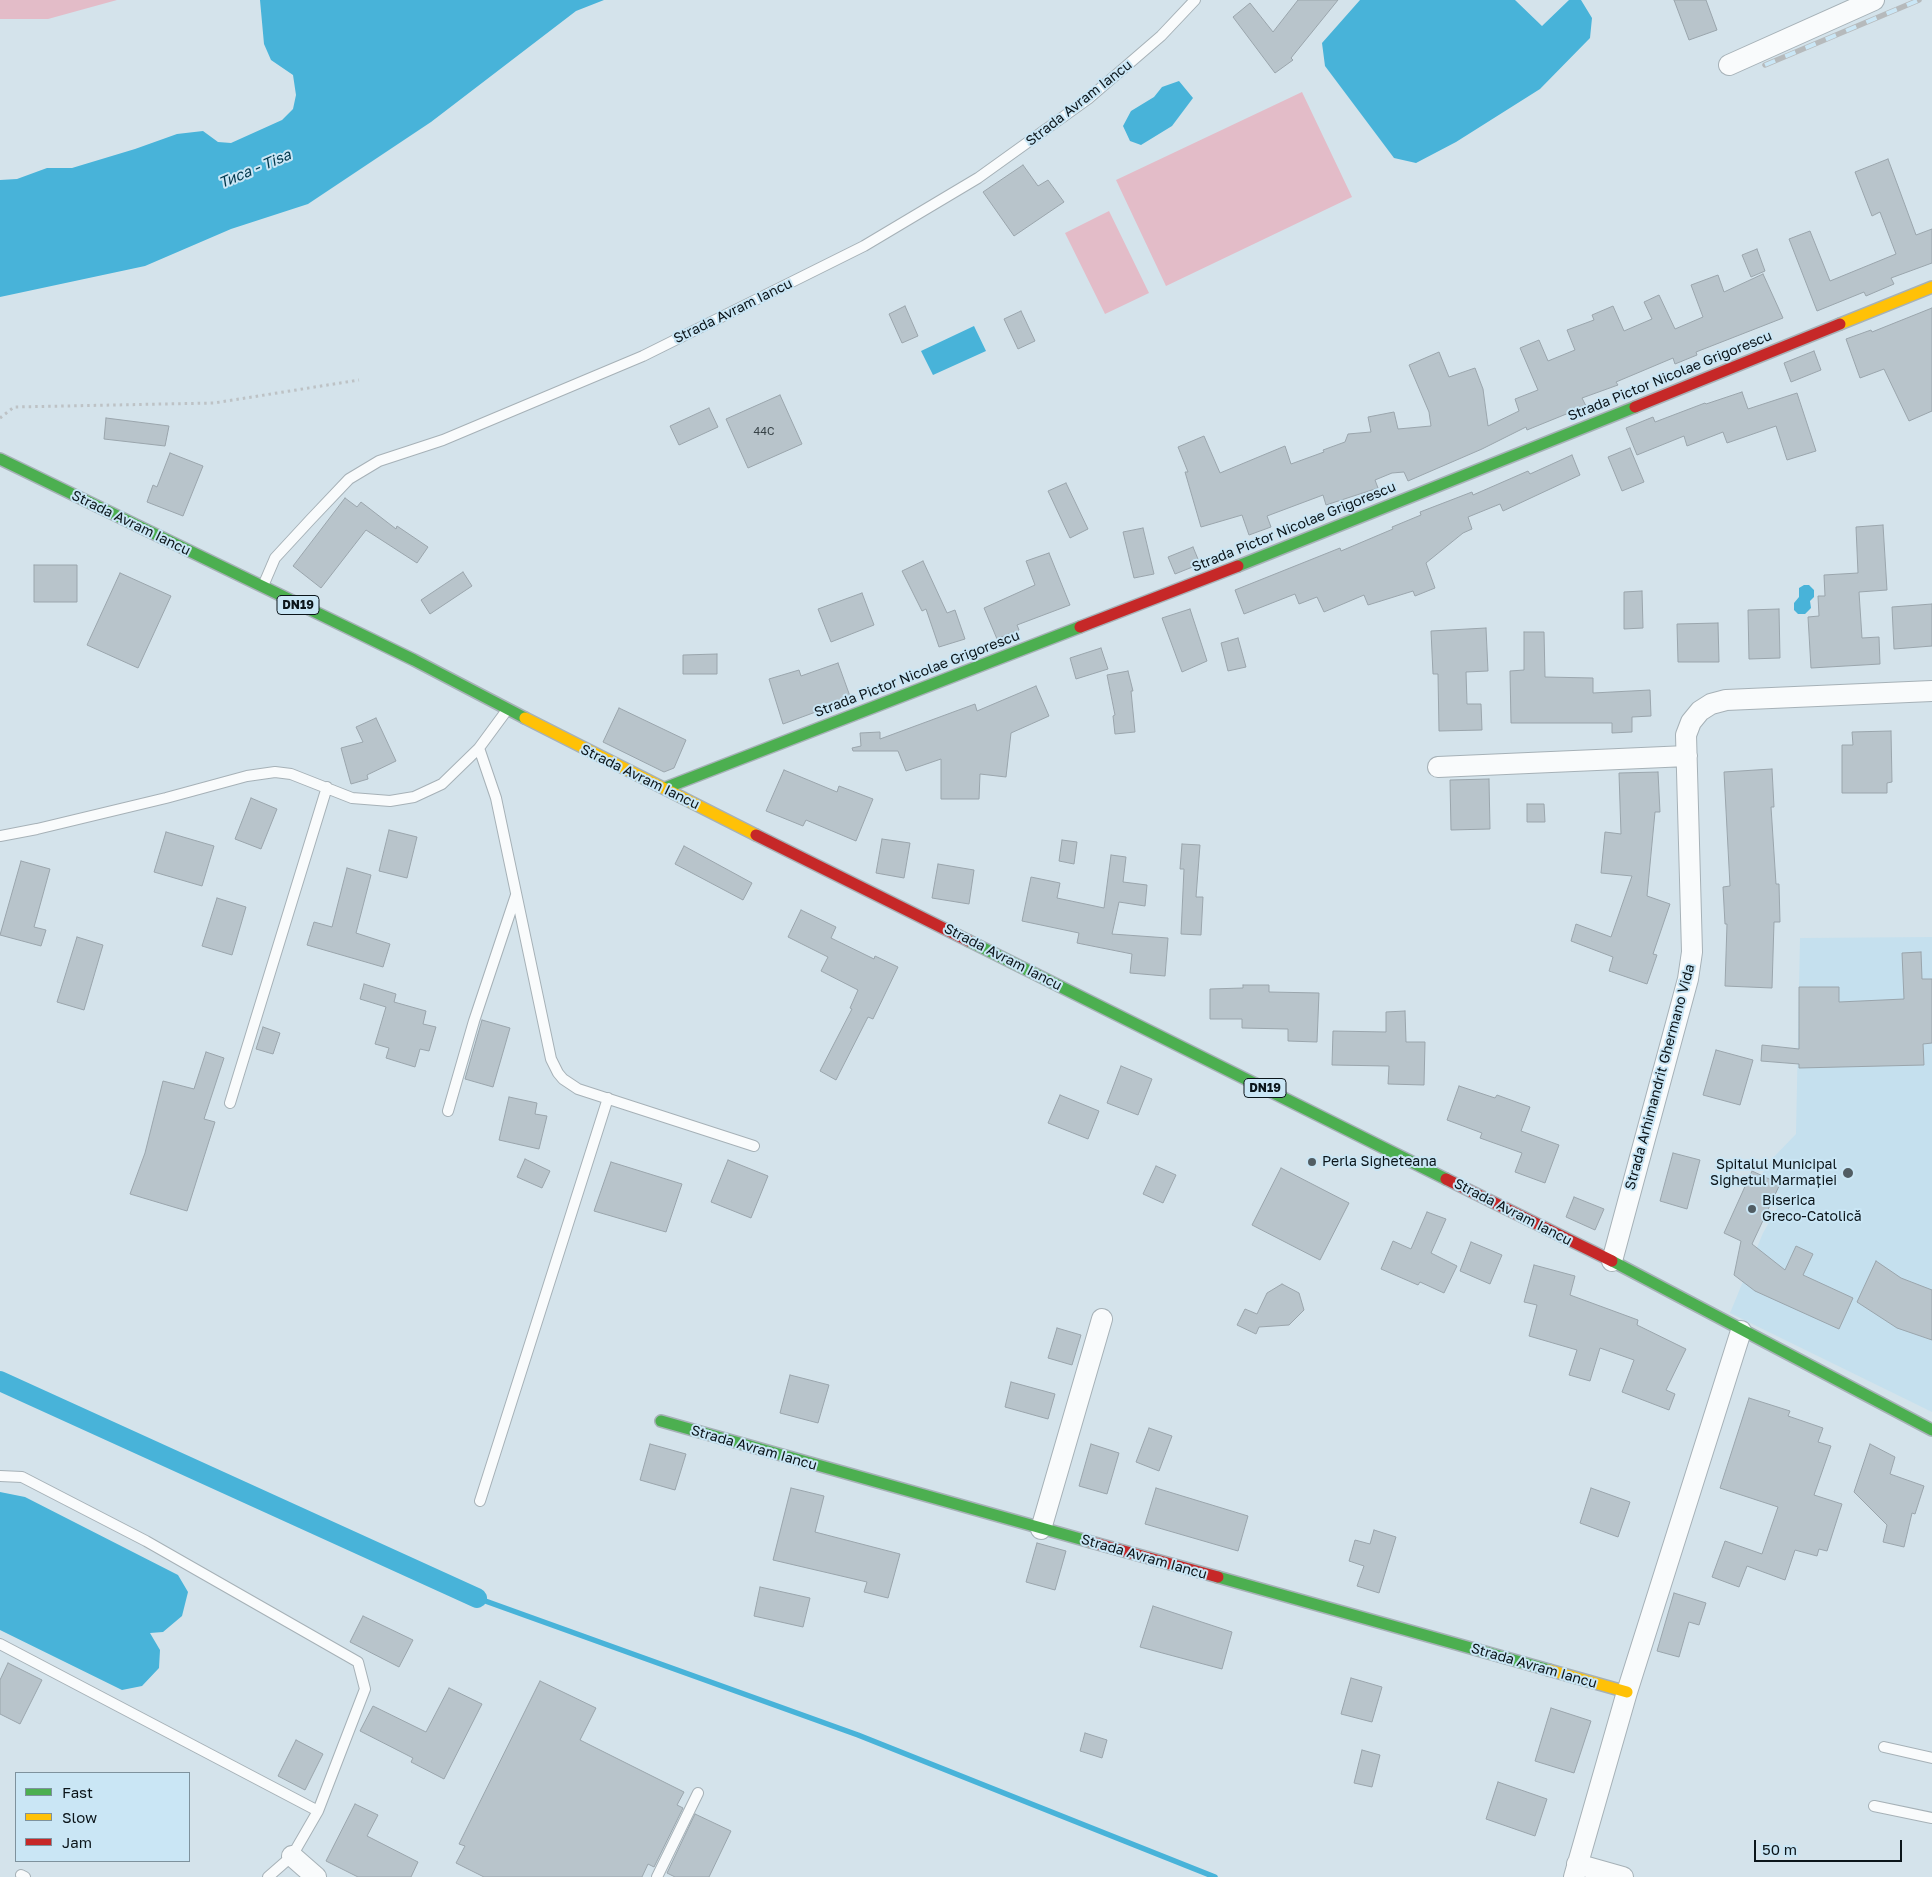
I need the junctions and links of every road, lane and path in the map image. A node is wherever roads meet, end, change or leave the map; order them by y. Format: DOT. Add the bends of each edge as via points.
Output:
graph roads {
  1 [pos="1195,0"];
  2 [pos="1874,0"];
  3 [pos="1729,65"];
  4 [pos="1932,287"];
  5 [pos="359,380"];
  6 [pos="0,418"];
  7 [pos="0,459"];
  8 [pos="263,588"];
  9 [pos="1932,691"];
  10 [pos="507,710"];
  11 [pos="480,748"];
  12 [pos="1687,756"];
  13 [pos="1438,767"];
  14 [pos="327,787"];
  15 [pos="665,788"];
  16 [pos="0,836"];
  17 [pos="516,893"];
  18 [pos="608,1098"];
  19 [pos="230,1103"];
  20 [pos="448,1111"];
  21 [pos="754,1146"];
  22 [pos="1612,1261"];
  23 [pos="1102,1319"];
  24 [pos="1741,1331"];
  25 [pos="661,1421"];
  26 [pos="1932,1430"];
  27 [pos="0,1476"];
  28 [pos="480,1501"];
  29 [pos="1041,1529"];
  30 [pos="0,1644"];
  31 [pos="1628,1692"];
  32 [pos="1884,1747"];
  33 [pos="1932,1758"];
  34 [pos="698,1792"];
  35 [pos="1874,1806"];
  36 [pos="318,1811"];
  37 [pos="1932,1818"];
  38 [pos="292,1856"];
  39 [pos="1576,1870"];
  40 [pos="268,1877"];
  41 [pos="316,1877"];
  42 [pos="658,1877"];
  43 [pos="1623,1877"];
  1 -- 8 [label="lane, Strada Avram Iancu" via="1161,36 1088,99 978,178 864,246 642,356 443,440 379,461 357,475 317,512 275,558"];
  2 -- 3 [label="street"];
  4 -- 15 [label="main road, Strada Pictor Nicolae Grigorescu" via="1256,559"];
  5 -- 6 [label="path" via="214,404 14,407"];
  7 -- 8 [label="main road, Strada Avram Iancu / DN19"];
  8 -- 10 [label="main road, Strada Avram Iancu / DN19" via="414,660"];
  9 -- 12 [label="street, Strada Arhimandrit Ghermano Vida" via="1726,700 1711,704 1691,722 1686,735"];
  10 -- 11 [label="lane"];
  10 -- 15 [label="main road, Strada Avram Iancu / DN19"];
  11 -- 14 [label="lane" via="442,784 414,797 390,801 352,798"];
  11 -- 17 [label="lane" via="496,798"];
  12 -- 13 [label="street"];
  12 -- 22 [label="street, Strada Arhimandrit Ghermano Vida" via="1692,952 1688,978"];
  14 -- 16 [label="lane" via="283,773 247,776 38,830"];
  14 -- 19 [label="lane"];
  15 -- 22 [label="main road, Strada Avram Iancu / DN19"];
  17 -- 18 [label="lane" via="551,1059 562,1079 578,1089"];
  17 -- 20 [label="lane"];
  18 -- 21 [label="lane"];
  18 -- 28 [label="lane"];
  22 -- 24 [label="main road, Strada Avram Iancu / DN19"];
  23 -- 29 [label="street"];
  24 -- 26 [label="main road, Strada Avram Iancu / DN19"];
  24 -- 31 [label="street"];
  25 -- 29 [label="main road, Strada Avram Iancu"];
  27 -- 36 [label="lane" via="22,1477 146,1541 358,1662 365,1689"];
  29 -- 31 [label="main road, Strada Avram Iancu"];
  30 -- 36 [label="lane"];
  31 -- 39 [label="street"];
  32 -- 33 [label="lane"];
  34 -- 42 [label="lane"];
  35 -- 37 [label="lane"];
  36 -- 38 [label="lane"];
  38 -- 40 [label="lane"];
  38 -- 41 [label="street"];
  39 -- 43 [label="street"];
}
